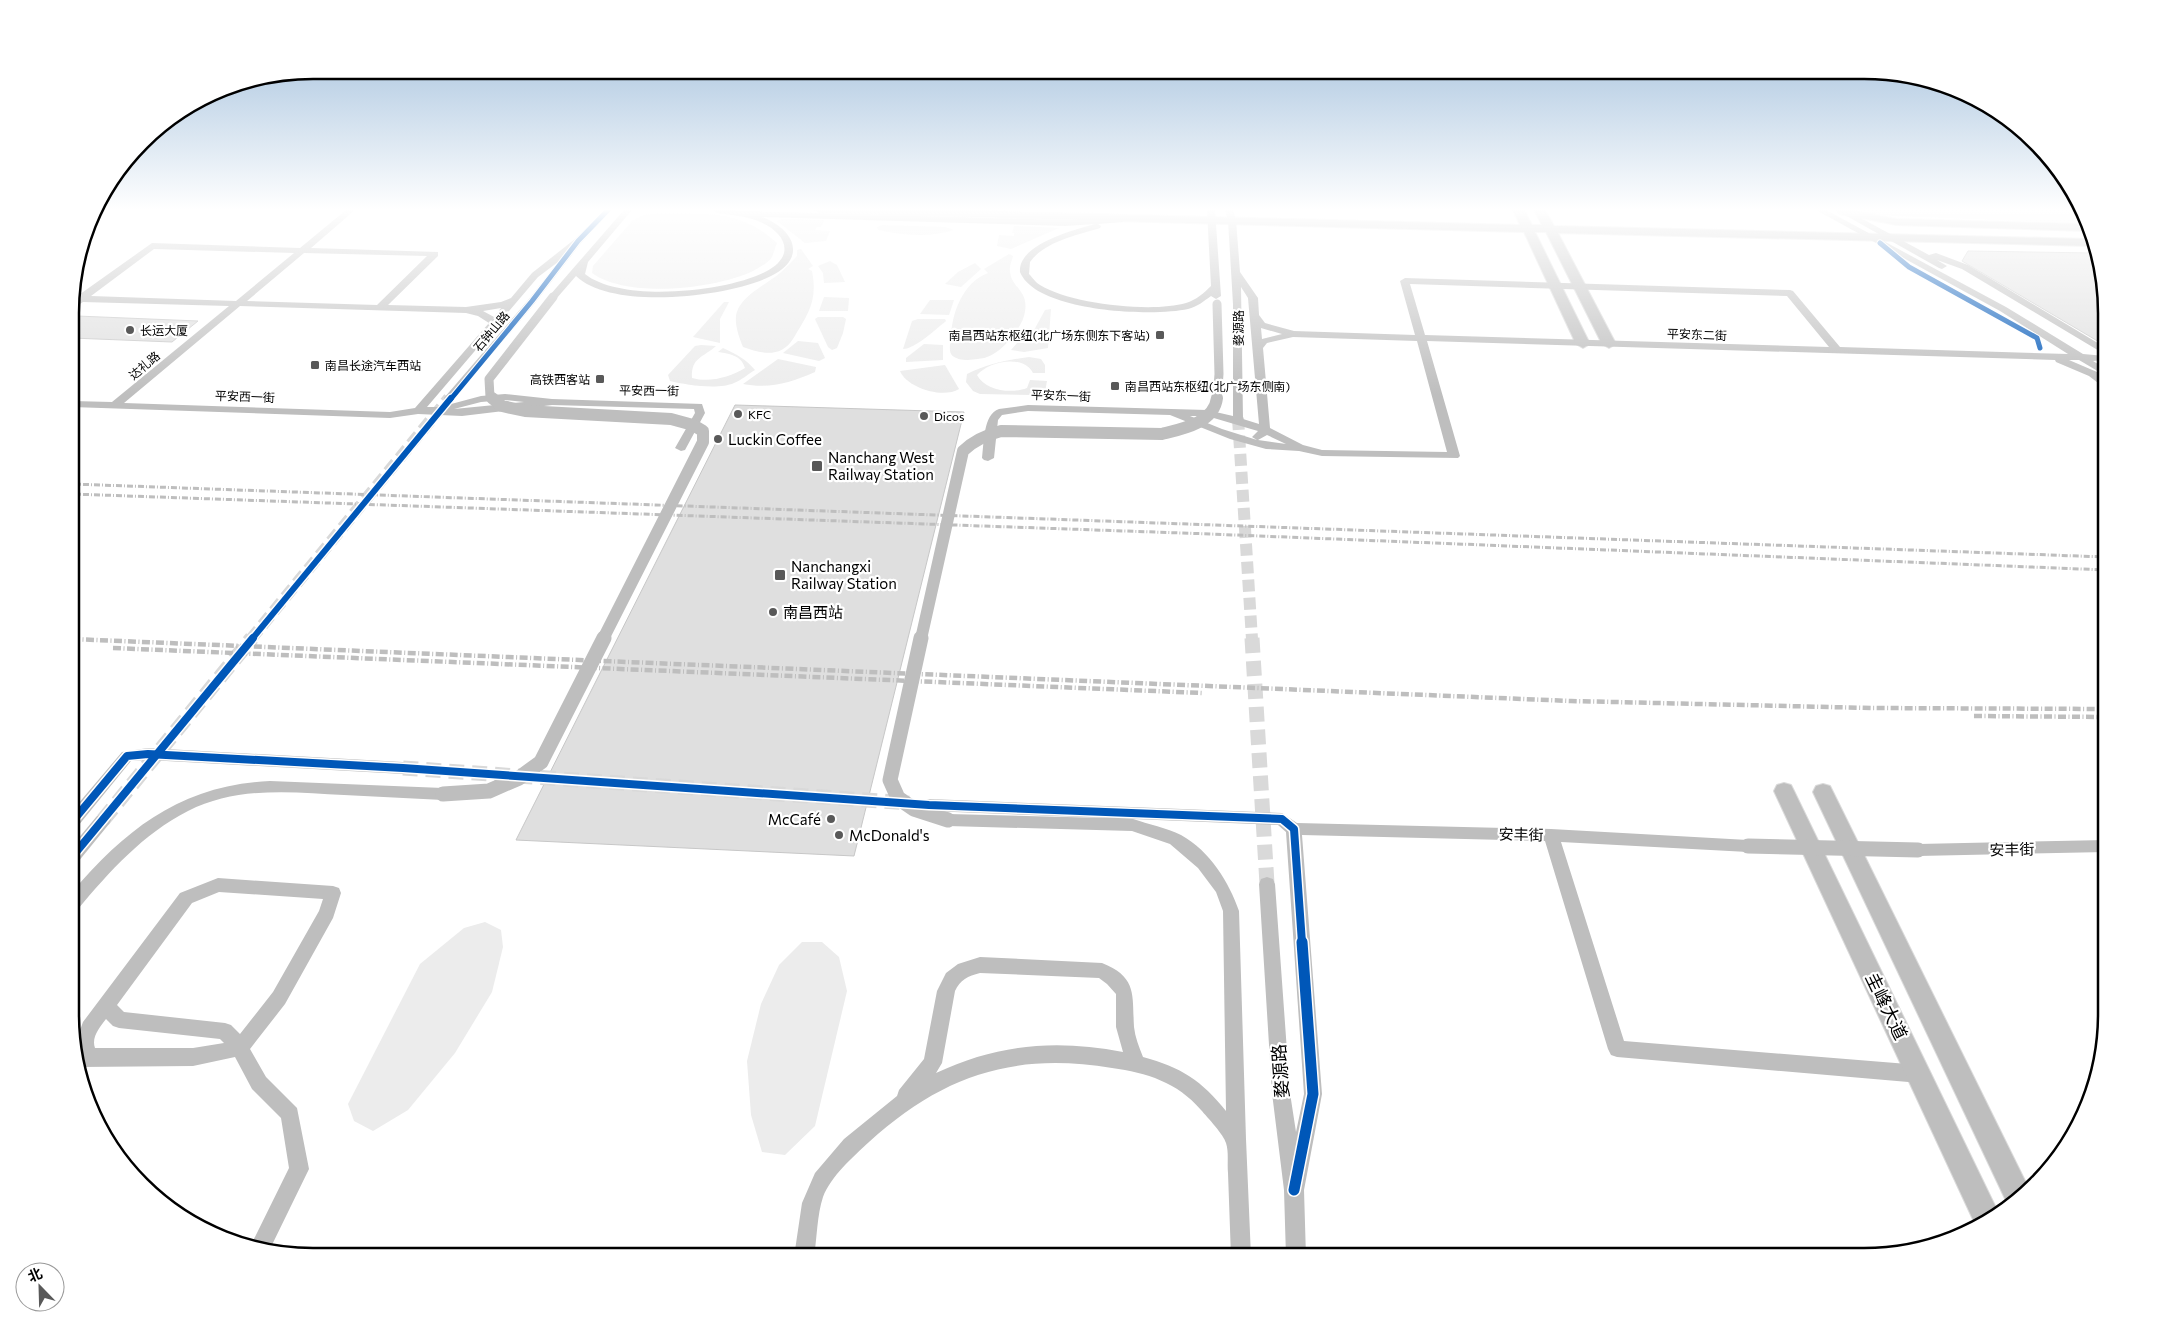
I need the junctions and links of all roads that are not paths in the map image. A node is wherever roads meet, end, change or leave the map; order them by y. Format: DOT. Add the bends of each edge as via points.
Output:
graph roads {
  1 [pos="1236,271"];
  2 [pos="115,272"];
  3 [pos="276,272"];
  4 [pos="416,272"];
  5 [pos="538,272"];
  6 [pos="554,272"];
  7 [pos="575,272"];
  8 [pos="581,272"];
  9 [pos="770,272"];
  10 [pos="1023,272"];
  11 [pos="1216,272"];
  12 [pos="1237,272"];
  13 [pos="1548,272"];
  14 [pos="1571,272"];
  15 [pos="1918,272"];
  16 [pos="1940,272"];
  17 [pos="1973,272"];
  18 [pos="1555,286"];
  19 [pos="1578,286"];
  20 [pos="1215,287"];
  21 [pos="79,298"];
  22 [pos="515,298"];
  23 [pos="79,299"];
  24 [pos="238,303"];
  25 [pos="378,309"];
  26 [pos="466,310"];
  27 [pos="1254,314"];
  28 [pos="494,323"];
  29 [pos="2041,332"];
  30 [pos="1293,334"];
  31 [pos="1422,338"];
  32 [pos="1583,344"];
  33 [pos="1609,344"];
  34 [pos="1257,348"];
  35 [pos="2040,348"];
  36 [pos="1837,350"];
  37 [pos="2098,352"];
  38 [pos="2013,356"];
  39 [pos="2052,357"];
  40 [pos="2098,357"];
  41 [pos="2084,358"];
  42 [pos="2098,368"];
  43 [pos="2098,378"];
  44 [pos="449,398"];
  45 [pos="79,404"];
  46 [pos="115,405"];
  47 [pos="418,411"];
  48 [pos="1172,412"];
  49 [pos="1238,418"];
  50 [pos="1264,431"];
  51 [pos="1252,443"];
  52 [pos="681,448"];
  53 [pos="1299,448"];
  54 [pos="1454,456"];
  55 [pos="988,458"];
  56 [pos="403,768"];
  57 [pos="1784,790"];
  58 [pos="1823,792"];
  59 [pos="930,804"];
  60 [pos="79,814"];
  61 [pos="104,820"];
  62 [pos="1294,829"];
  63 [pos="1551,835"];
  64 [pos="2098,846"];
  65 [pos="79,849"];
  66 [pos="1267,884"];
  67 [pos="79,896"];
  68 [pos="105,1005"];
  69 [pos="240,1048"];
  70 [pos="82,1055"];
  71 [pos="82,1058"];
  72 [pos="1137,1064"];
  73 [pos="1920,1074"];
  74 [pos="901,1102"];
  75 [pos="1236,1139"];
  76 [pos="1294,1190"];
  77 [pos="2016,1193"];
  78 [pos="1985,1215"];
  79 [pos="263,1243"];
  80 [pos="806,1248"];
  81 [pos="1241,1248"];
  82 [pos="1296,1248"];
  1 -- 49 [label="street, 婺源路"];
  2 -- 21 [label="street"];
  3 -- 24 [label="street, 达礼路"];
  4 -- 25 [label="street"];
  5 -- 22 [label="street"];
  6 -- 44 [label="street, 石钟山路"];
  7 -- 67 [label="street, bridge" via="488,379 490,397 502,406 525,412 671,419 703,431 703,442 541,762 519,778 489,791 443,794 275,785 236,789 202,798 161,819 118,853"];
  8 -- 9 [label="street" via="584,280 619,292 671,294 726,288"];
  10 -- 20 [label="street" via="1036,288 1054,297 1114,308 1185,306 1201,300"];
  11 -- 20 [label="street, 婺源路"];
  12 -- 27 [label="street" via="1253,298"];
  13 -- 18 [label="main road"];
  14 -- 19 [label="main road"];
  15 -- 35 [label="street" via="2037,338"];
  16 -- 29 [label="street"];
  17 -- 37 [label="street"];
  18 -- 19 [label="street"];
  18 -- 31 [label="street" via="1405,281"];
  18 -- 32 [label="main road"];
  19 -- 33 [label="main road"];
  19 -- 36 [label="street" via="1790,293"];
  20 -- 75 [label="street, 婺源路, bridge" via="1219,388 1216,405 1203,420 1162,434 1001,431 984,436 963,451 890,780 898,798 914,809 948,820 1132,825 1176,840 1204,863 1223,889 1231,910"];
  22 -- 26 [label="street" via="503,305"];
  22 -- 28 [label="street"];
  23 -- 24 [label="street"];
  24 -- 25 [label="street"];
  24 -- 46 [label="street, 达礼路"];
  25 -- 26 [label="street"];
  26 -- 28 [label="street" via="481,313"];
  27 -- 30 [label="street" via="1262,325"];
  27 -- 34 [label="street"];
  28 -- 47 [label="street"];
  29 -- 35 [label="street" via="2045,340"];
  29 -- 41 [label="street"];
  30 -- 31 [label="street, 平安东二街"];
  30 -- 34 [label="street" via="1264,341"];
  31 -- 32 [label="street, 平安东二街"];
  31 -- 54 [label="street"];
  32 -- 33 [label="street, 平安东二街"];
  33 -- 36 [label="street, 平安东二街"];
  34 -- 50 [label="street"];
  35 -- 38 [label="street" via="2033,353"];
  36 -- 38 [label="street, 平安东二街"];
  38 -- 39 [label="street, 平安东二街"];
  39 -- 41 [label="street, 平安东二街"];
  39 -- 43 [label="street"];
  40 -- 41 [label="street, 平安东二街"];
  41 -- 42 [label="street"];
  45 -- 46 [label="street, 平安西一街"];
  46 -- 47 [label="street, 平安西一街" via="390,415"];
  47 -- 52 [label="street, 平安西一街" via="440,410 481,399 505,397 552,402 698,406 700,413"];
  48 -- 50 [label="street, 平安东一街" via="1208,413"];
  48 -- 51 [label="street" via="1229,437"];
  48 -- 55 [label="street, 平安东一街" via="1010,409 999,412 993,420"];
  50 -- 51 [label="street"];
  50 -- 53 [label="street, 平安东一街" via="1288,439"];
  51 -- 53 [label="street"];
  53 -- 54 [label="street" via="1322,453"];
  56 -- 60 [label="street" via="148,754 127,756"];
  57 -- 73 [label="main road, 圭峰大道"];
  58 -- 77 [label="main road"];
  59 -- 62 [label="street" via="1282,819"];
  61 -- 65 [label="street"];
  62 -- 63 [label="street, 安丰街"];
  62 -- 76 [label="street" via="1313,1094"];
  63 -- 64 [label="street, 安丰街, bridge" via="1748,846 1918,850"];
  63 -- 73 [label="street" via="1617,1049"];
  66 -- 76 [label="street, 婺源路" via="1281,1093"];
  68 -- 69 [label="street" via="119,1020 224,1031"];
  68 -- 69 [label="street" via="186,898 218,885 333,893 327,913 279,998"];
  68 -- 70 [label="street" via="89,1028"];
  69 -- 71 [label="street" via="193,1057"];
  69 -- 79 [label="street" via="259,1083 290,1114 299,1169"];
  72 -- 74 [label="street" via="1091,1054 1044,1052 1000,1058 947,1075"];
  72 -- 74 [label="street" via="1127,1038 1125,991 1117,979 1102,971 980,965 964,969 952,978 946,991 933,1063"];
  72 -- 75 [label="street" via="1182,1081 1204,1100"];
  73 -- 78 [label="main road, 圭峰大道"];
  74 -- 80 [label="street" via="847,1148 815,1192"];
  75 -- 81 [label="street"];
  76 -- 82 [label="street, 婺源路"];
}
